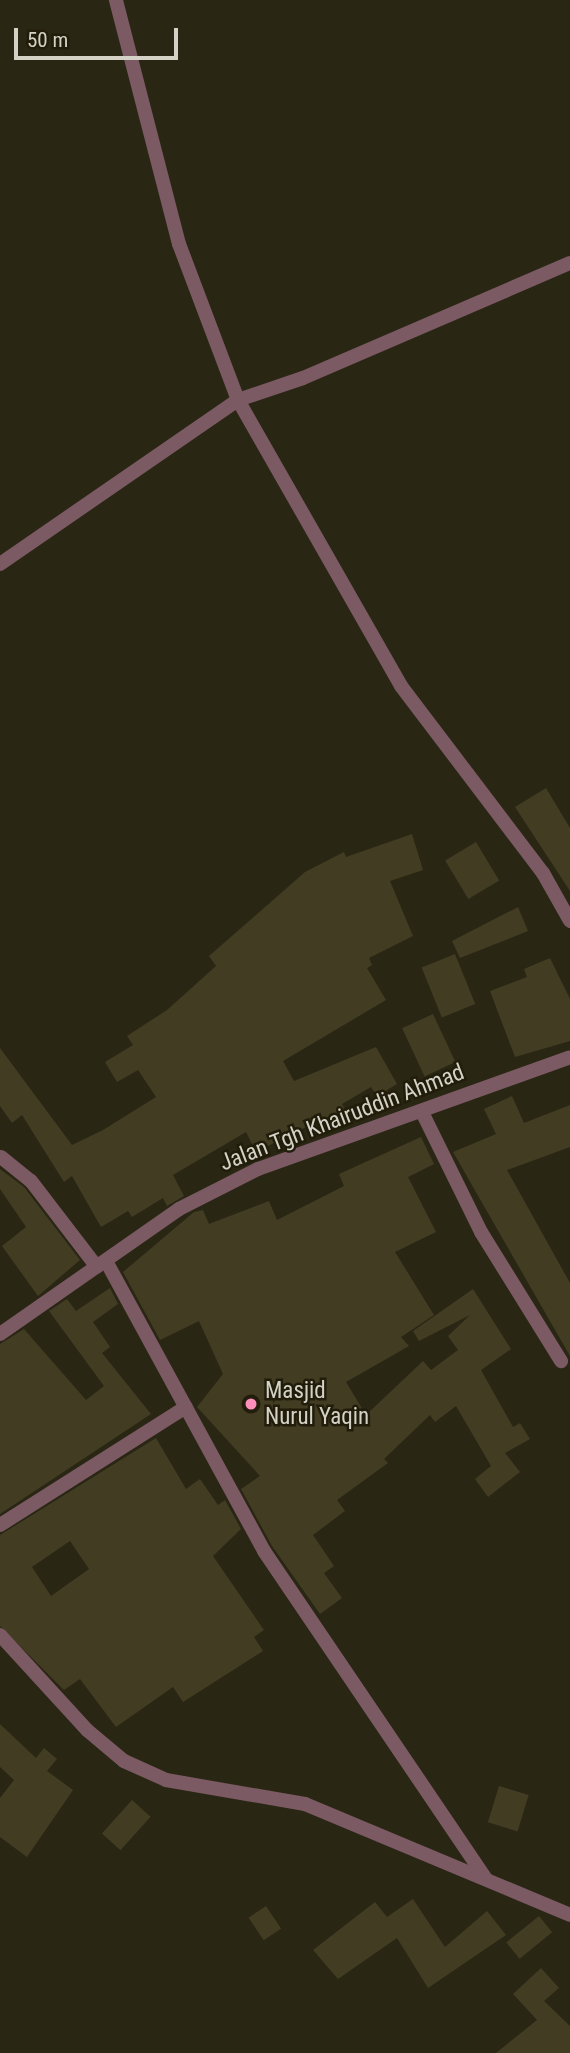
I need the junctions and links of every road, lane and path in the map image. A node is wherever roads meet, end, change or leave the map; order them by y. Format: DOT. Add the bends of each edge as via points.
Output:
graph roads {
  1 [pos="116,0"];
  2 [pos="570,263"];
  3 [pos="239,400"];
  4 [pos="0,564"];
  5 [pos="570,920"];
  6 [pos="570,1056"];
  7 [pos="422,1112"];
  8 [pos="1,1157"];
  9 [pos="101,1264"];
  10 [pos="0,1334"];
  11 [pos="561,1361"];
  12 [pos="186,1407"];
  13 [pos="0,1525"];
  14 [pos="0,1635"];
  15 [pos="485,1878"];
  16 [pos="570,1915"];
  1 -- 3 [label="street" via="179,244"];
  2 -- 3 [label="street" via="303,378"];
  3 -- 4 [label="street"];
  3 -- 5 [label="street" via="401,686 543,873"];
  6 -- 7 [label="street, Jalan Tgh Khairuddin Ahmad"];
  7 -- 9 [label="street, Jalan Tgh Khairuddin Ahmad" via="258,1169 179,1209"];
  7 -- 11 [label="street" via="481,1232"];
  8 -- 9 [label="street" via="32,1181"];
  9 -- 10 [label="street, Jalan Tgh Khairuddin Ahmad"];
  9 -- 12 [label="street"];
  12 -- 13 [label="street"];
  12 -- 15 [label="street" via="264,1551"];
  14 -- 15 [label="street" via="87,1730 124,1761 166,1780 305,1804"];
  15 -- 16 [label="street"];
}
